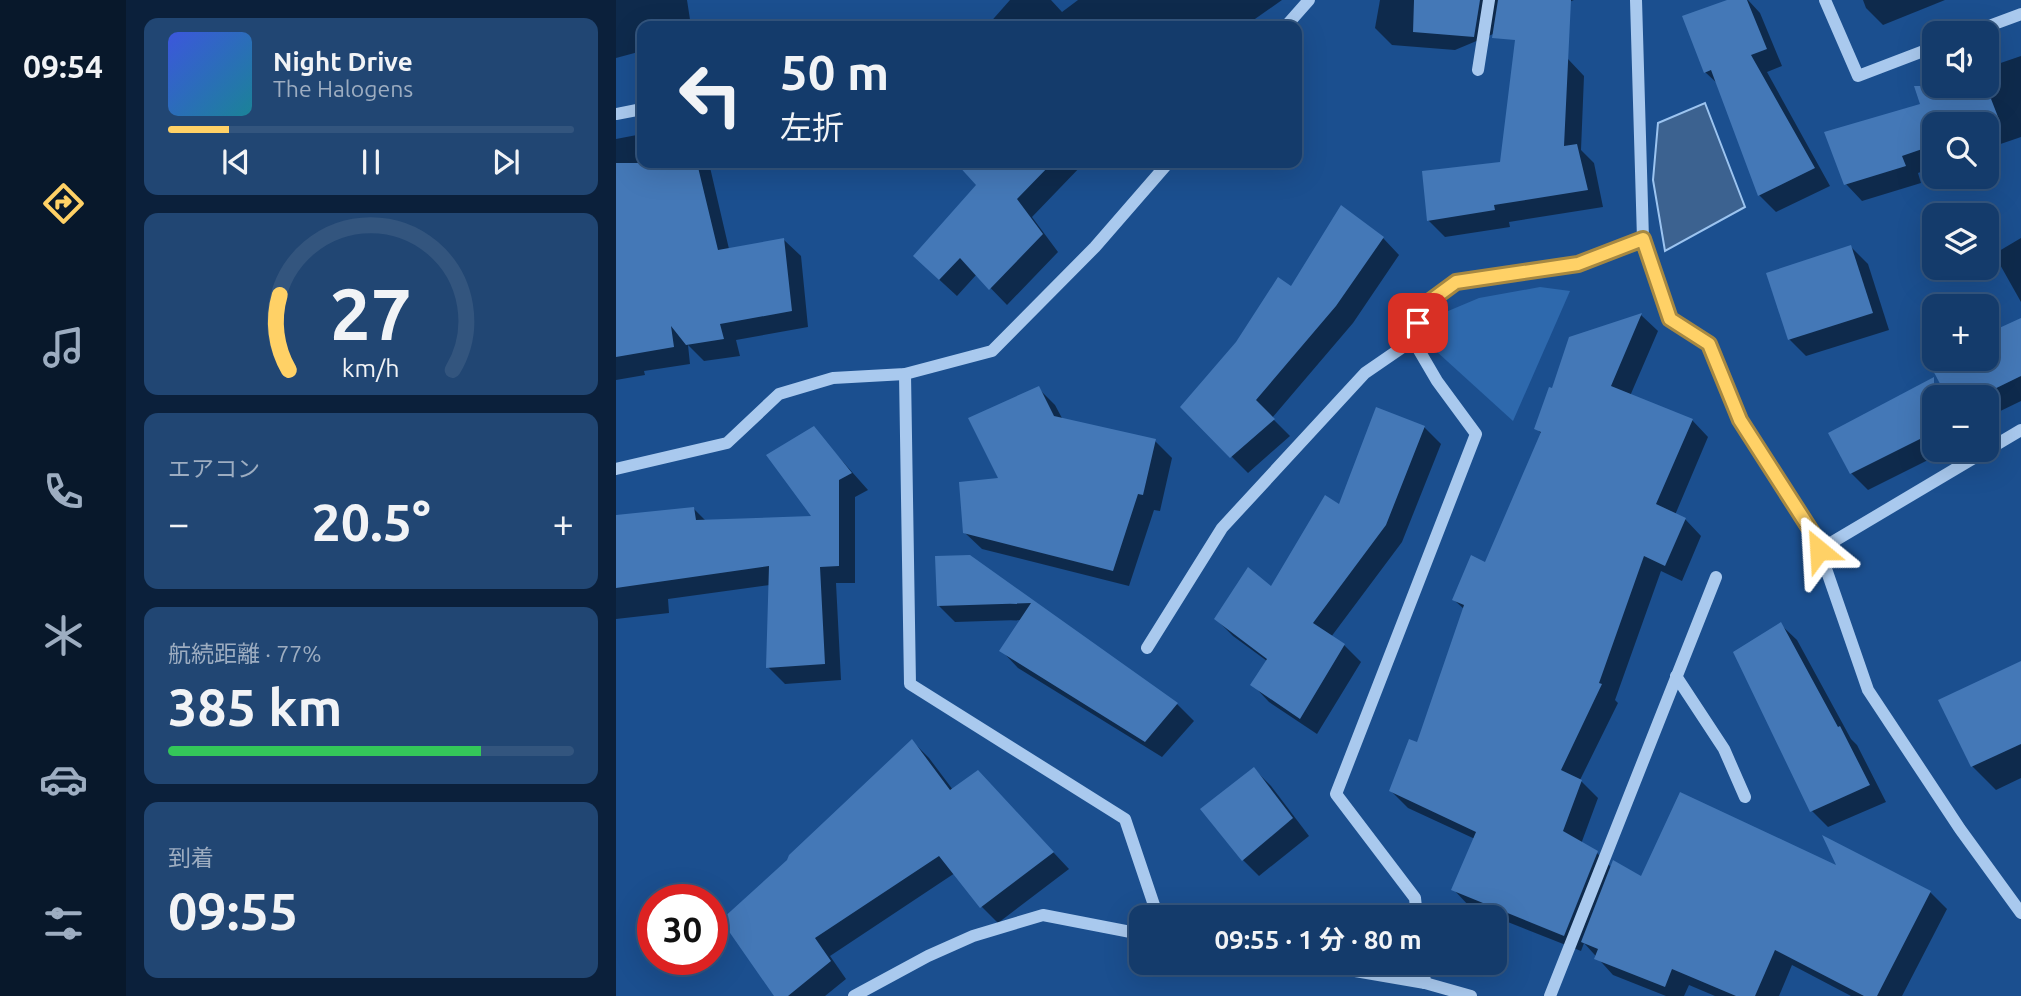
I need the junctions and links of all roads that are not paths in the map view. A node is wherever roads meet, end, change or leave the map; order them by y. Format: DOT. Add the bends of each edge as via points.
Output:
graph roads {
  1 [pos="1309,0"];
  2 [pos="1489,0"];
  3 [pos="1825,0"];
  4 [pos="1639,1"];
  5 [pos="2021,14"];
  6 [pos="1290,21"];
  7 [pos="1999,22"];
  8 [pos="1922,52"];
  9 [pos="1478,70"];
  10 [pos="637,110"];
  11 [pos="616,114"];
  12 [pos="1164,168"];
  13 [pos="1643,239"];
  14 [pos="1413,340"];
  15 [pos="905,374"];
  16 [pos="2021,430"];
  17 [pos="616,469"];
  18 [pos="1819,550"];
  19 [pos="1716,577"];
  20 [pos="1147,648"];
  21 [pos="1676,676"];
  22 [pos="1745,797"];
  23 [pos="1154,905"];
  24 [pos="1416,905"];
  25 [pos="2021,913"];
  26 [pos="1129,932"];
  27 [pos="1379,975"];
  28 [pos="1424,975"];
  29 [pos="1425,983"];
  30 [pos="855,996"];
  31 [pos="1472,996"];
  32 [pos="1550,996"];
  1 -- 6 [label="street"];
  2 -- 9 [label="street"];
  3 -- 8 [label="street" via="1858,76"];
  4 -- 13 [label="street"];
  5 -- 7 [label="street"];
  10 -- 11 [label="street"];
  12 -- 15 [label="street" via="1095,247 992,351"];
  13 -- 14 [label="street" via="1578,264 1456,282 1422,307"];
  13 -- 18 [label="street" via="1670,319 1709,344 1740,420"];
  14 -- 20 [label="street" via="1365,373 1223,528"];
  14 -- 24 [label="street" via="1476,435 1336,794"];
  15 -- 17 [label="street" via="833,378 779,394 727,443"];
  15 -- 23 [label="street" via="910,684 1125,819"];
  16 -- 18 [label="street"];
  18 -- 25 [label="street" via="1868,690"];
  19 -- 21 [label="street"];
  21 -- 22 [label="street" via="1724,749"];
  21 -- 32 [label="street"];
  26 -- 30 [label="street" via="1043,915 973,936"];
  27 -- 29 [label="street"];
  28 -- 29 [label="street"];
  29 -- 31 [label="street"];
}
